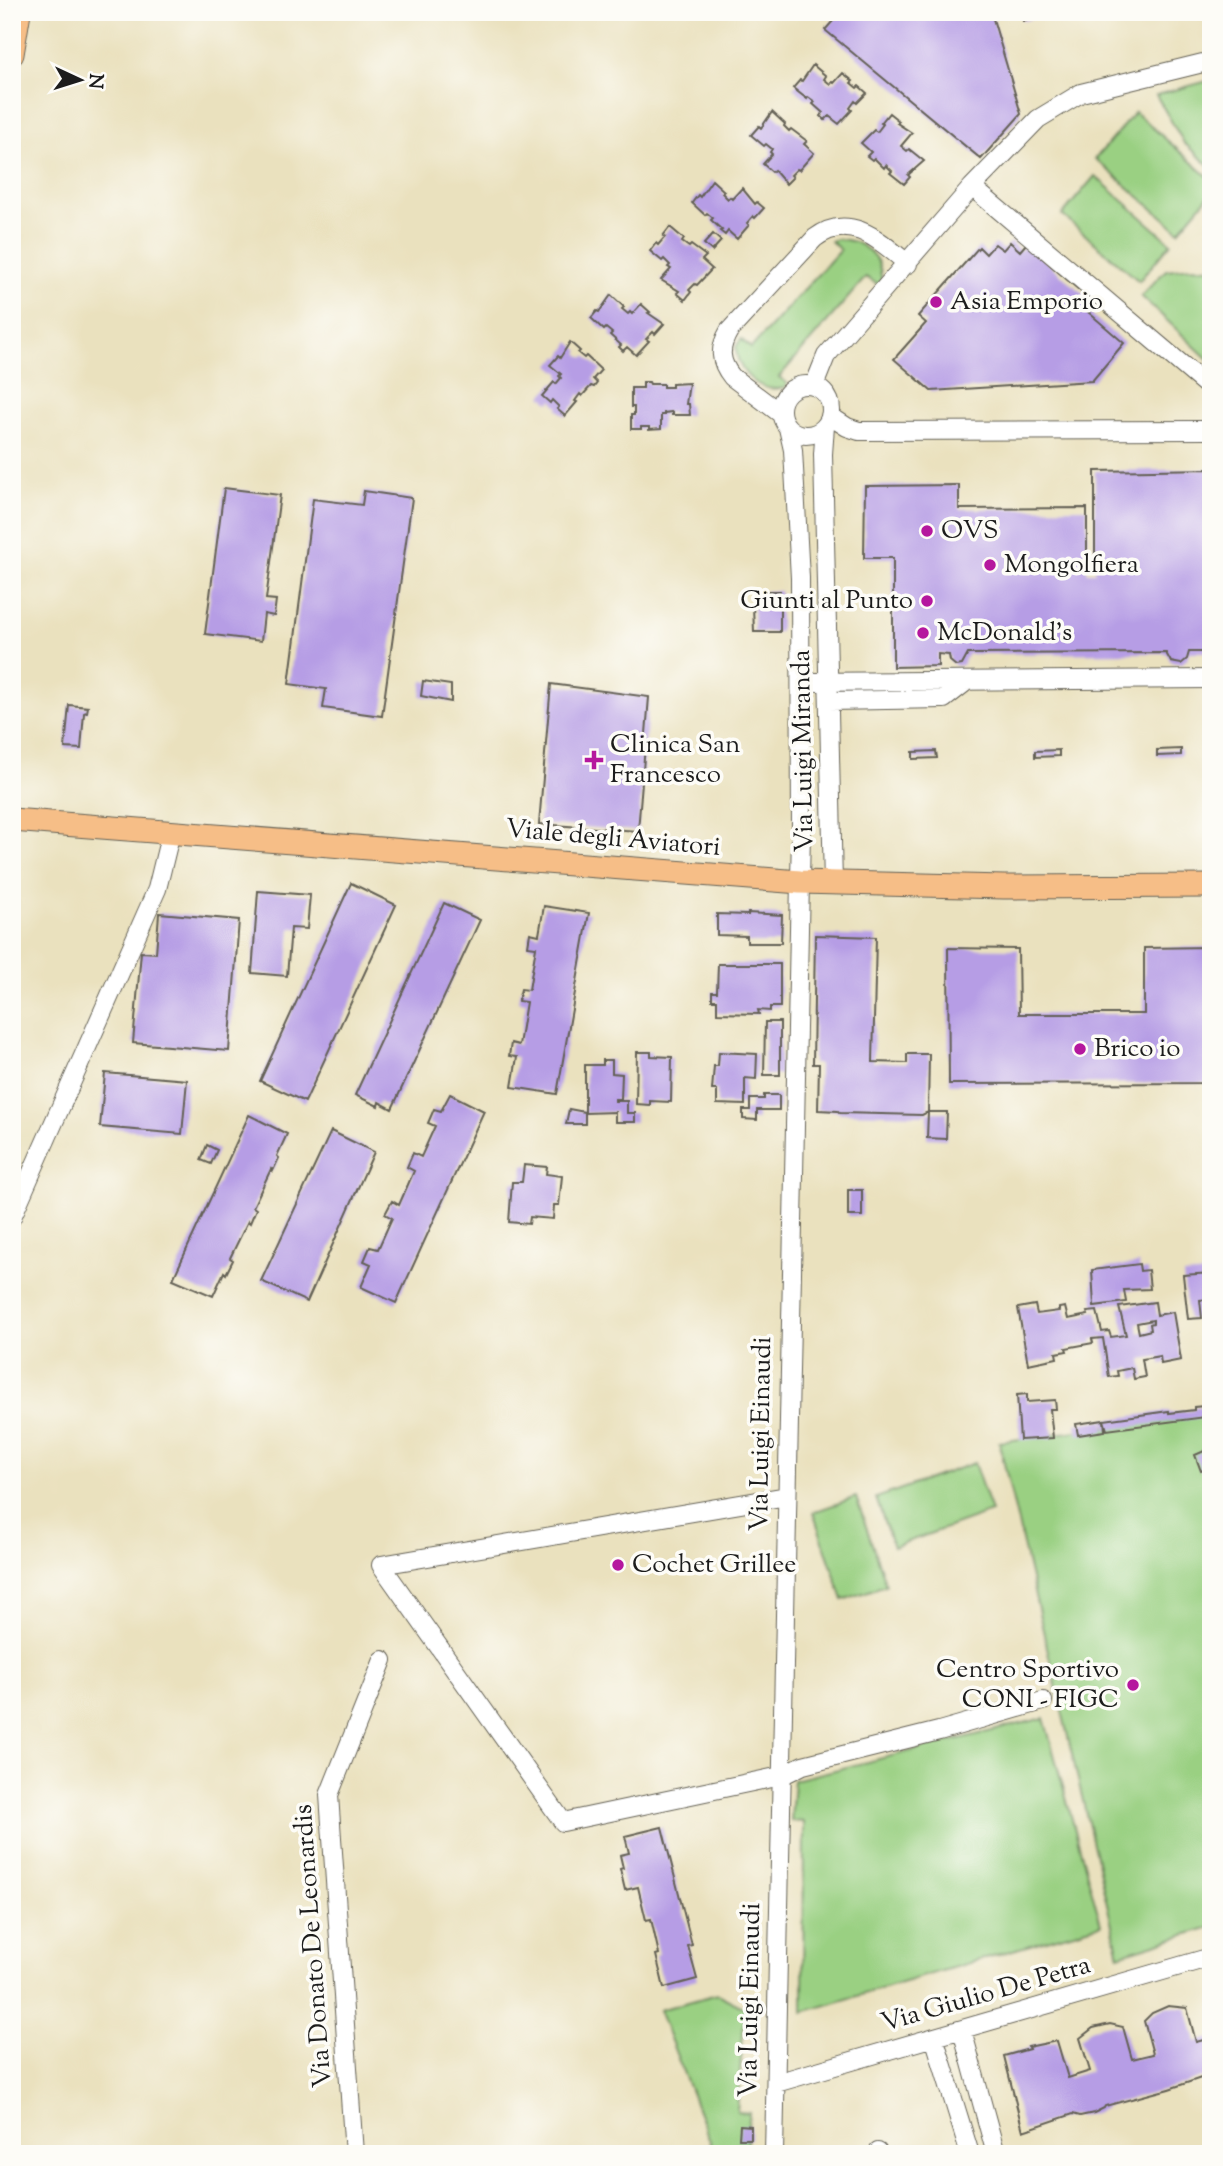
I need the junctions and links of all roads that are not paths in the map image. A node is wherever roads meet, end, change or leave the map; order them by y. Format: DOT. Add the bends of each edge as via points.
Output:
graph roads {
  1 [pos="19,12"];
  2 [pos="12,54"];
  3 [pos="1211,61"];
  4 [pos="972,187"];
  5 [pos="908,264"];
  6 [pos="1205,384"];
  7 [pos="814,386"];
  8 [pos="785,421"];
  9 [pos="828,421"];
  10 [pos="1211,430"];
  11 [pos="824,490"];
  12 [pos="795,492"];
  13 [pos="1211,679"];
  14 [pos="829,681"];
  15 [pos="967,681"];
  16 [pos="801,682"];
  17 [pos="829,701"];
  18 [pos="12,820"];
  19 [pos="171,832"];
  20 [pos="800,882"];
  21 [pos="833,884"];
  22 [pos="1211,886"];
  23 [pos="12,1217"];
  24 [pos="787,1496"];
  25 [pos="383,1660"];
  26 [pos="1043,1701"];
  27 [pos="781,1776"];
  28 [pos="1211,1957"];
  29 [pos="962,2029"];
  30 [pos="934,2037"];
  31 [pos="776,2083"];
  32 [pos="354,2154"];
  33 [pos="774,2154"];
  34 [pos="970,2154"];
  35 [pos="996,2154"];
  1 -- 2 [label="main road"];
  3 -- 4 [label="street" via="1081,93 1038,119"];
  4 -- 5 [label="street"];
  4 -- 6 [label="street"];
  5 -- 7 [label="street" via="827,356"];
  5 -- 8 [label="street" via="863,230 825,230 729,331 722,344 727,371"];
  7 -- 8 [label="street" via="790,390 782,404"];
  7 -- 9 [label="street" via="829,401"];
  8 -- 9 [label="street" via="803,435"];
  8 -- 12 [label="street, Via Luigi Miranda" via="793,450"];
  9 -- 10 [label="street" via="859,431"];
  9 -- 11 [label="street, Via Luigi Miranda" via="823,440"];
  11 -- 12 [label="street"];
  11 -- 14 [label="street, Via Luigi Miranda"];
  12 -- 16 [label="street, Via Luigi Miranda"];
  13 -- 15 [label="street"];
  14 -- 15 [label="street"];
  14 -- 16 [label="street"];
  14 -- 17 [label="street, Via Luigi Miranda"];
  15 -- 17 [label="street" via="944,699"];
  16 -- 20 [label="street, Via Luigi Miranda"];
  17 -- 21 [label="street, Via Luigi Miranda"];
  18 -- 19 [label="main road, Viale degli Aviatori"];
  19 -- 20 [label="main road, Viale degli Aviatori"];
  19 -- 23 [label="street" via="157,889"];
  20 -- 21 [label="main road, Viale degli Aviatori"];
  20 -- 24 [label="street, Via Luigi Einaudi"];
  21 -- 22 [label="main road, Viale degli Aviatori"];
  24 -- 27 [label="street, Via Luigi Einaudi"];
  24 -- 27 [label="street" via="380,1565 563,1822"];
  25 -- 32 [label="street, Via Donato De Leonardis" via="329,1795"];
  26 -- 27 [label="street" via="803,1765"];
  27 -- 31 [label="street, Via Luigi Einaudi"];
  28 -- 29 [label="street, Via Giulio De Petra"];
  29 -- 30 [label="street, Via Giulio De Petra"];
  29 -- 35 [label="street"];
  30 -- 31 [label="street, Via Giulio De Petra"];
  30 -- 34 [label="street"];
  31 -- 33 [label="street, Via Luigi Einaudi"];
}
